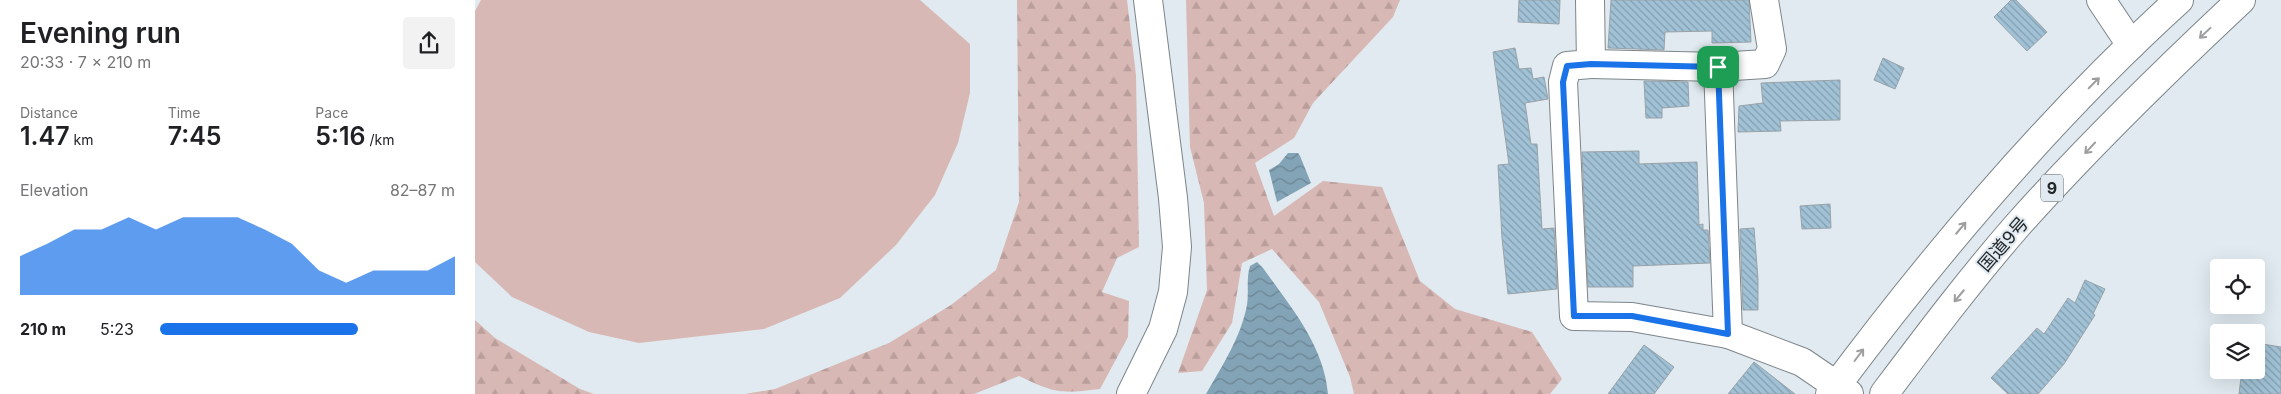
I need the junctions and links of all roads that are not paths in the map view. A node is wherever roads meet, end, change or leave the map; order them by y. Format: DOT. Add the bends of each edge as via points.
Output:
graph roads {
  1 [pos="1148,0"];
  2 [pos="1590,0"];
  3 [pos="1764,0"];
  4 [pos="2101,0"];
  5 [pos="2179,0"];
  6 [pos="2241,0"];
  7 [pos="2131,45"];
  8 [pos="1591,64"];
  9 [pos="1718,67"];
  10 [pos="1728,334"];
  11 [pos="1838,391"];
  12 [pos="1131,394"];
  13 [pos="1884,394"];
  1 -- 12 [label="main road" via="1177,247 1173,292 1163,329"];
  2 -- 8 [label="main road"];
  3 -- 9 [label="main road" via="1772,49 1765,64"];
  4 -- 7 [label="main road"];
  5 -- 7 [label="main road, 9"];
  6 -- 13 [label="main road, 国道9号 / 9, one-way" via="2105,131 2016,228 1947,310"];
  11 -- 7 [label="main road, 9, one-way" via="1902,298 1975,211"];
  8 -- 9 [label="main road"];
  8 -- 10 [label="main road" via="1567,66 1563,82 1574,316 1632,316"];
  9 -- 10 [label="main road"];
  10 -- 11 [label="main road" via="1802,362"];
}
